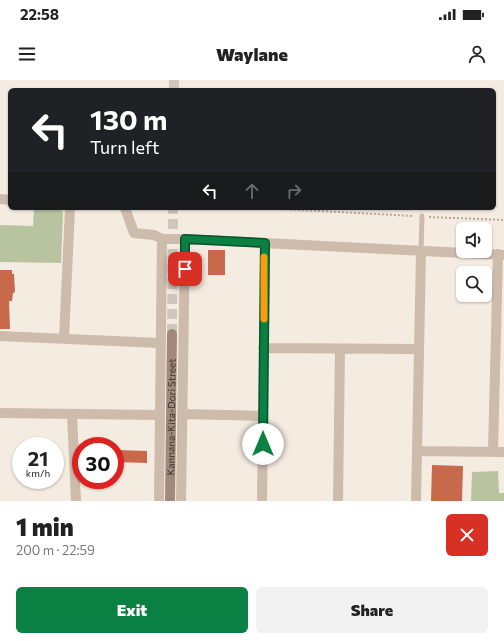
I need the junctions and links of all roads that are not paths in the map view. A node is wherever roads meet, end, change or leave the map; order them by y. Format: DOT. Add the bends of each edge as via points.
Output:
graph roads {
  1 [pos="70,210"];
  2 [pos="126,210"];
  3 [pos="422,216"];
  4 [pos="162,239"];
  5 [pos="185,239"];
  6 [pos="265,243"];
  7 [pos="421,252"];
  8 [pos="501,254"];
  9 [pos="172,334"];
  10 [pos="0,336"];
  11 [pos="64,339"];
  12 [pos="159,343"];
  13 [pos="263,348"];
  14 [pos="340,349"];
  15 [pos="419,349"];
  16 [pos="0,413"];
  17 [pos="72,414"];
  18 [pos="183,414"];
  19 [pos="159,415"];
  20 [pos="263,416"];
  21 [pos="417,451"];
  22 [pos="493,451"];
  23 [pos="504,452"];
  24 [pos="76,501"];
  25 [pos="159,501"];
  26 [pos="170,501"];
  27 [pos="181,501"];
  28 [pos="262,501"];
  29 [pos="338,501"];
  30 [pos="416,501"];
  1 -- 11 [label="street"];
  2 -- 4 [label="street" via="134,233 154,235"];
  3 -- 7 [label="lane"];
  4 -- 5 [label="street"];
  4 -- 12 [label="street"];
  5 -- 6 [label="street"];
  5 -- 18 [label="street"];
  6 -- 7 [label="street"];
  6 -- 13 [label="street"];
  7 -- 8 [label="street"];
  7 -- 15 [label="street"];
  8 -- 22 [label="street"];
  9 -- 26 [label="street, Kannana-Kita-Dori Street"];
  10 -- 11 [label="street"];
  11 -- 12 [label="street"];
  12 -- 19 [label="street"];
  13 -- 14 [label="street"];
  13 -- 20 [label="street"];
  14 -- 15 [label="street"];
  14 -- 29 [label="street"];
  15 -- 21 [label="street"];
  16 -- 17 [label="street"];
  17 -- 19 [label="street"];
  17 -- 24 [label="street"];
  18 -- 20 [label="street"];
  18 -- 27 [label="street"];
  19 -- 25 [label="street"];
  20 -- 28 [label="street"];
  21 -- 22 [label="street"];
  21 -- 30 [label="street"];
  22 -- 23 [label="street"];
}
